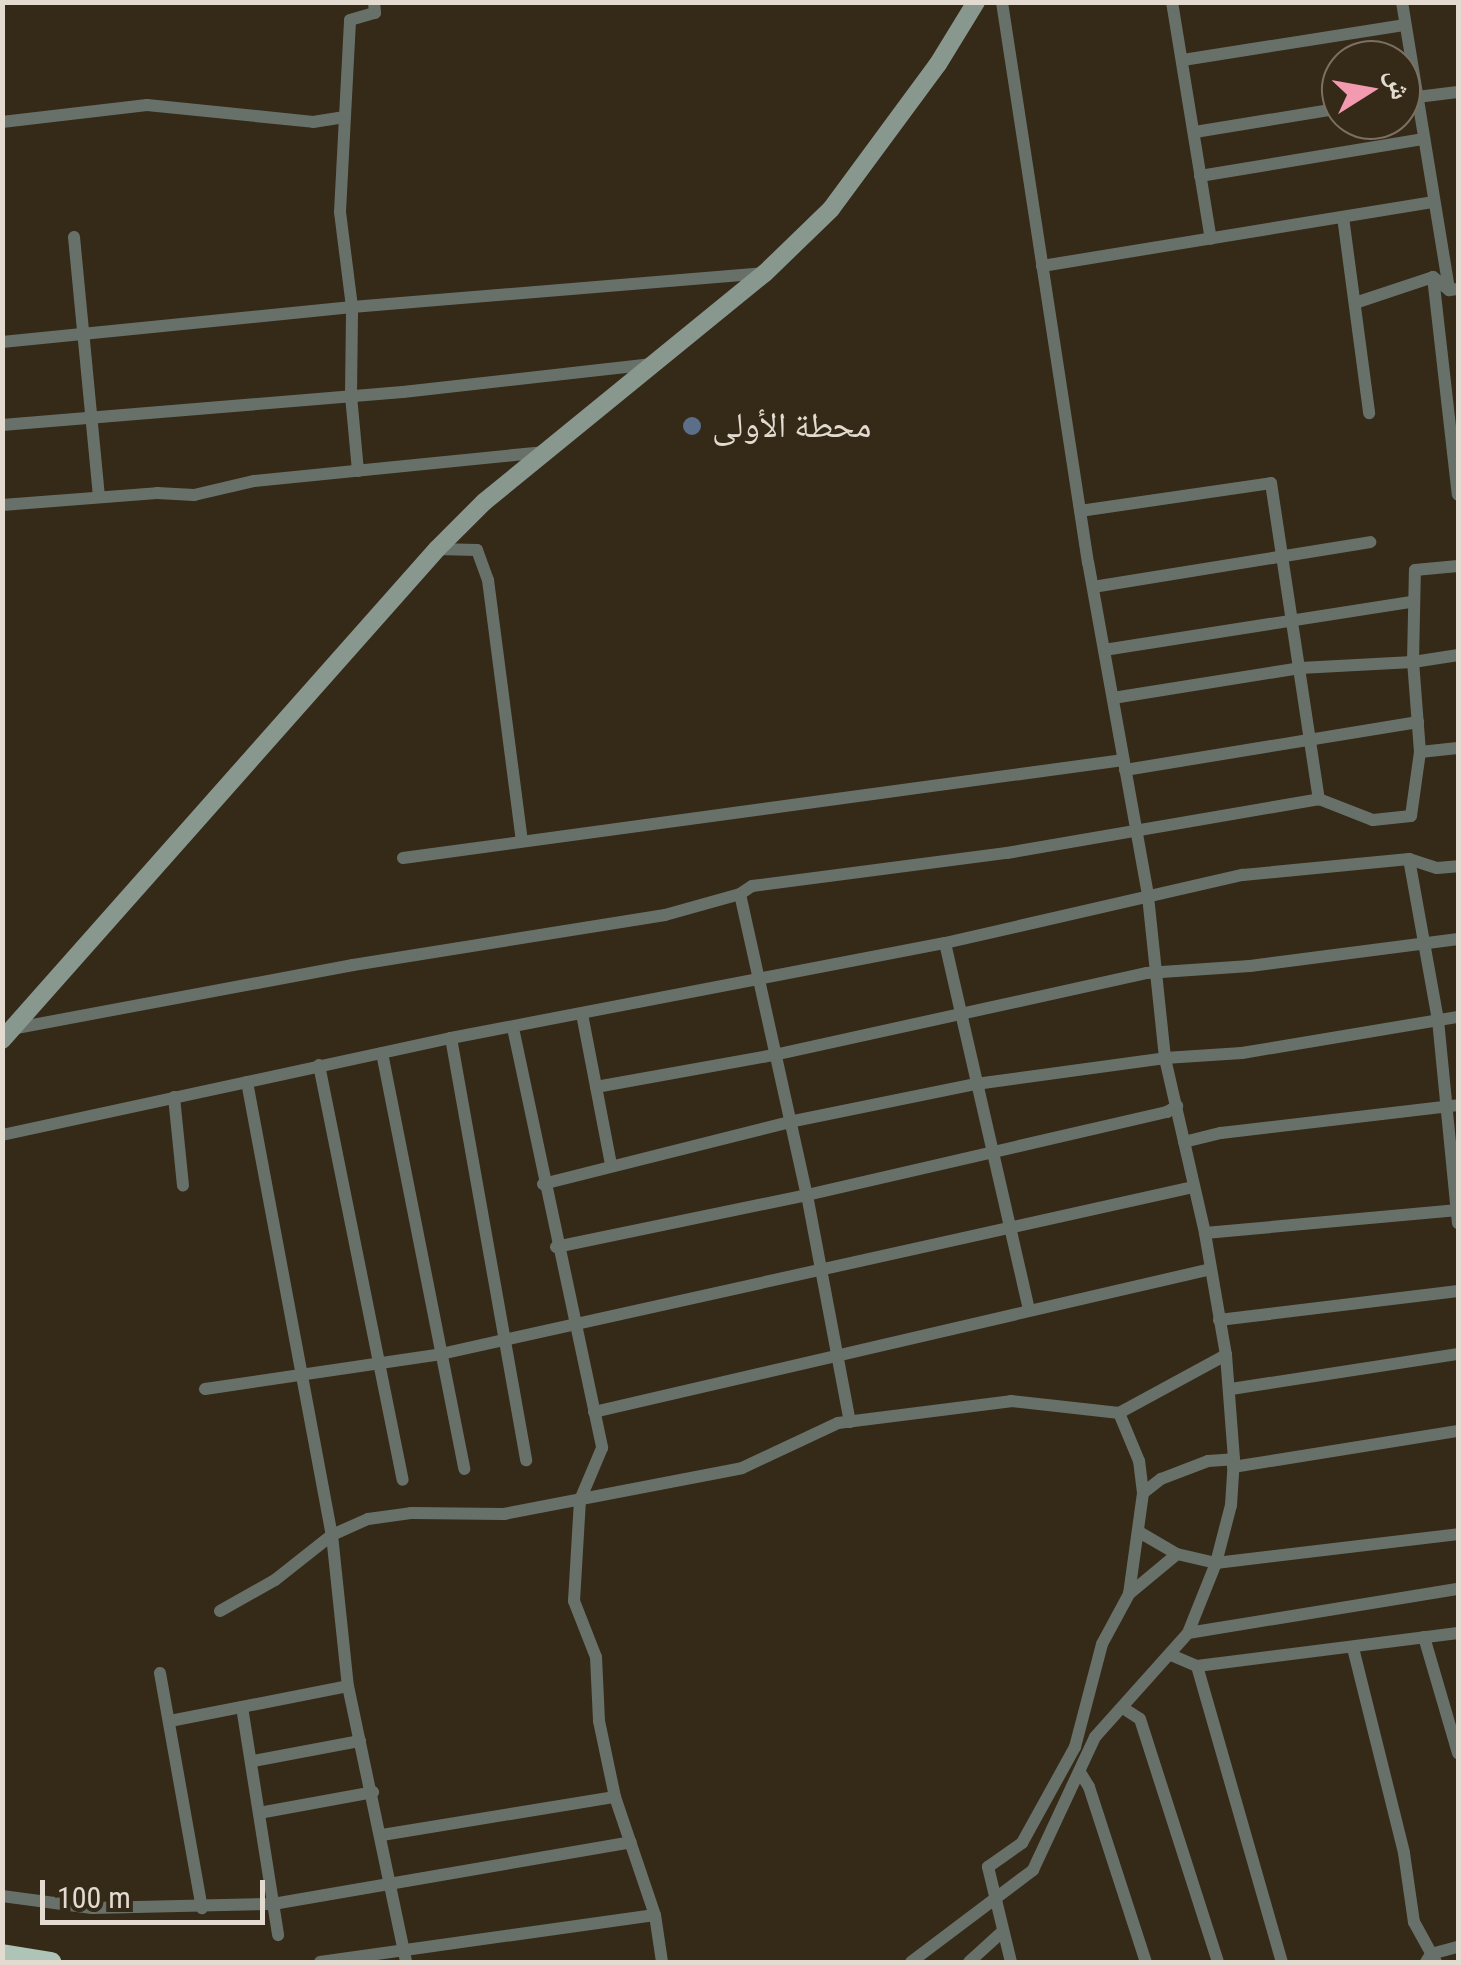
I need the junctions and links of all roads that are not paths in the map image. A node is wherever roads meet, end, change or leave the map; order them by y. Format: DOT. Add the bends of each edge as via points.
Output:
graph roads {
  1 [pos="374,2"];
  2 [pos="976,2"];
  3 [pos="1002,2"];
  4 [pos="1172,2"];
  5 [pos="1402,2"];
  6 [pos="1405,25"];
  7 [pos="1408,40"];
  8 [pos="1183,60"];
  9 [pos="1458,92"];
  10 [pos="1421,96"];
  11 [pos="1321,111"];
  12 [pos="345,117"];
  13 [pos="1421,121"];
  14 [pos="2,122"];
  15 [pos="1195,132"];
  16 [pos="1424,139"];
  17 [pos="1200,176"];
  18 [pos="1434,202"];
  19 [pos="1344,217"];
  20 [pos="74,237"];
  21 [pos="1210,238"];
  22 [pos="1042,266"];
  23 [pos="765,273"];
  24 [pos="1433,276"];
  25 [pos="1454,289"];
  26 [pos="1355,303"];
  27 [pos="352,307"];
  28 [pos="84,334"];
  29 [pos="2,342"];
  30 [pos="654,364"];
  31 [pos="351,395"];
  32 [pos="1370,412"];
  33 [pos="89,417"];
  34 [pos="2,426"];
  35 [pos="546,452"];
  36 [pos="358,471"];
  37 [pos="1458,495"];
  38 [pos="99,497"];
  39 [pos="2,505"];
  40 [pos="1080,511"];
  41 [pos="1370,542"];
  42 [pos="437,549"];
  43 [pos="1280,557"];
  44 [pos="1458,566"];
  45 [pos="1093,588"];
  46 [pos="1411,602"];
  47 [pos="1291,617"];
  48 [pos="1104,650"];
  49 [pos="1458,655"];
  50 [pos="1413,662"];
  51 [pos="1300,668"];
  52 [pos="1113,698"];
  53 [pos="1418,722"];
  54 [pos="1312,737"];
  55 [pos="1458,748"];
  56 [pos="1420,752"];
  57 [pos="1124,765"];
  58 [pos="1319,800"];
  59 [pos="1135,829"];
  60 [pos="522,841"];
  61 [pos="403,858"];
  62 [pos="1409,859"];
  63 [pos="1458,866"];
  64 [pos="740,894"];
  65 [pos="1148,896"];
  66 [pos="1458,939"];
  67 [pos="945,943"];
  68 [pos="1426,944"];
  69 [pos="1158,972"];
  70 [pos="758,982"];
  71 [pos="582,1014"];
  72 [pos="960,1015"];
  73 [pos="1458,1016"];
  74 [pos="1438,1020"];
  75 [pos="513,1028"];
  76 [pos="7,1034"];
  77 [pos="451,1038"];
  78 [pos="382,1054"];
  79 [pos="774,1055"];
  80 [pos="1165,1058"];
  81 [pos="318,1066"];
  82 [pos="246,1082"];
  83 [pos="976,1084"];
  84 [pos="596,1087"];
  85 [pos="174,1098"];
  86 [pos="1452,1105"];
  87 [pos="1177,1106"];
  88 [pos="789,1122"];
  89 [pos="2,1134"];
  90 [pos="1184,1142"];
  91 [pos="992,1150"];
  92 [pos="611,1165"];
  93 [pos="543,1184"];
  94 [pos="183,1186"];
  95 [pos="1192,1188"];
  96 [pos="806,1195"];
  97 [pos="1458,1215"];
  98 [pos="1009,1230"];
  99 [pos="1205,1233"];
  100 [pos="556,1247"];
  101 [pos="821,1269"];
  102 [pos="1211,1269"];
  103 [pos="1458,1291"];
  104 [pos="1029,1309"];
  105 [pos="1219,1320"];
  106 [pos="574,1325"];
  107 [pos="504,1341"];
  108 [pos="440,1354"];
  109 [pos="1458,1354"];
  110 [pos="837,1355"];
  111 [pos="1226,1355"];
  112 [pos="378,1362"];
  113 [pos="304,1376"];
  114 [pos="205,1388"];
  115 [pos="1231,1389"];
  116 [pos="594,1412"];
  117 [pos="1120,1413"];
  118 [pos="850,1422"];
  119 [pos="1458,1430"];
  120 [pos="526,1460"];
  121 [pos="1234,1463"];
  122 [pos="464,1469"];
  123 [pos="403,1480"];
  124 [pos="1142,1493"];
  125 [pos="580,1500"];
  126 [pos="1139,1532"];
  127 [pos="332,1534"];
  128 [pos="1458,1534"];
  129 [pos="1176,1554"];
  130 [pos="1216,1563"];
  131 [pos="1458,1590"];
  132 [pos="1129,1594"];
  133 [pos="220,1611"];
  134 [pos="1188,1633"];
  135 [pos="1458,1633"];
  136 [pos="1424,1638"];
  137 [pos="1353,1648"];
  138 [pos="1170,1655"];
  139 [pos="1197,1666"];
  140 [pos="160,1673"];
  141 [pos="348,1686"];
  142 [pos="242,1708"];
  143 [pos="1123,1708"];
  144 [pos="170,1721"];
  145 [pos="360,1741"];
  146 [pos="1458,1753"];
  147 [pos="253,1761"];
  148 [pos="1081,1774"];
  149 [pos="373,1792"];
  150 [pos="615,1797"];
  151 [pos="259,1813"];
  152 [pos="382,1835"];
  153 [pos="632,1842"];
  154 [pos="390,1881"];
  155 [pos="2,1896"];
  156 [pos="994,1903"];
  157 [pos="273,1904"];
  158 [pos="202,1908"];
  159 [pos="655,1915"];
  160 [pos="1002,1932"];
  161 [pos="278,1935"];
  162 [pos="406,1947"];
  163 [pos="1458,1947"];
  164 [pos="2,1954"];
  165 [pos="1431,1960"];
  166 [pos="51,1962"];
  167 [pos="320,1962"];
  168 [pos="406,1962"];
  169 [pos="662,1962"];
  170 [pos="911,1962"];
  171 [pos="970,1962"];
  172 [pos="1011,1962"];
  173 [pos="1146,1962"];
  174 [pos="1218,1962"];
  175 [pos="1282,1962"];
  1 -- 12 [label="street" via="376,13 350,20"];
  2 -- 23 [label="main road" via="831,209"];
  3 -- 22 [label="street"];
  4 -- 8 [label="street"];
  5 -- 6 [label="street"];
  6 -- 7 [label="street"];
  6 -- 8 [label="street"];
  8 -- 15 [label="street"];
  9 -- 10 [label="street"];
  11 -- 15 [label="street"];
  12 -- 14 [label="street" via="313,122 147,105"];
  12 -- 27 [label="street" via="340,212"];
  13 -- 16 [label="street"];
  15 -- 17 [label="street"];
  16 -- 17 [label="street"];
  16 -- 18 [label="street"];
  17 -- 21 [label="street"];
  18 -- 19 [label="street"];
  18 -- 25 [label="street"];
  19 -- 21 [label="street"];
  19 -- 26 [label="street"];
  20 -- 28 [label="street"];
  21 -- 22 [label="street"];
  22 -- 40 [label="street"];
  23 -- 27 [label="street"];
  23 -- 30 [label="main road"];
  24 -- 25 [label="street"];
  24 -- 26 [label="street"];
  24 -- 37 [label="street"];
  26 -- 32 [label="street"];
  27 -- 28 [label="street"];
  27 -- 31 [label="street"];
  28 -- 29 [label="street"];
  28 -- 33 [label="street"];
  30 -- 31 [label="street"];
  30 -- 35 [label="main road"];
  31 -- 33 [label="street"];
  31 -- 36 [label="street"];
  33 -- 34 [label="street"];
  33 -- 38 [label="street"];
  35 -- 36 [label="street"];
  35 -- 42 [label="main road"];
  36 -- 38 [label="street" via="254,481 194,495"];
  38 -- 39 [label="street"];
  40 -- 43 [label="street" via="1272,482"];
  40 -- 45 [label="street"];
  41 -- 43 [label="street"];
  42 -- 60 [label="street" via="476,550 488,580"];
  42 -- 76 [label="main road"];
  43 -- 45 [label="street"];
  43 -- 47 [label="street"];
  44 -- 46 [label="street" via="1414,570"];
  45 -- 48 [label="street"];
  46 -- 47 [label="street"];
  46 -- 50 [label="street"];
  47 -- 48 [label="street"];
  47 -- 51 [label="street"];
  48 -- 52 [label="street"];
  49 -- 50 [label="street"];
  50 -- 51 [label="street"];
  50 -- 53 [label="street"];
  51 -- 52 [label="street"];
  51 -- 54 [label="street"];
  52 -- 57 [label="street"];
  53 -- 54 [label="street"];
  53 -- 56 [label="street"];
  54 -- 57 [label="street"];
  54 -- 58 [label="street"];
  55 -- 56 [label="street"];
  56 -- 58 [label="street" via="1411,816 1373,820"];
  57 -- 59 [label="street"];
  57 -- 60 [label="street"];
  58 -- 59 [label="street"];
  59 -- 64 [label="street" via="752,886"];
  59 -- 65 [label="street"];
  60 -- 61 [label="street"];
  62 -- 63 [label="street"];
  62 -- 65 [label="street" via="1243,875"];
  62 -- 68 [label="street"];
  64 -- 70 [label="street"];
  64 -- 76 [label="street" via="665,914 364,963"];
  65 -- 67 [label="street"];
  65 -- 69 [label="street"];
  66 -- 68 [label="street"];
  67 -- 70 [label="street"];
  67 -- 72 [label="street"];
  68 -- 69 [label="street"];
  68 -- 74 [label="street"];
  69 -- 72 [label="street"];
  69 -- 80 [label="street"];
  70 -- 71 [label="street"];
  70 -- 79 [label="street"];
  71 -- 75 [label="street"];
  71 -- 84 [label="street"];
  72 -- 79 [label="street"];
  72 -- 83 [label="street"];
  73 -- 74 [label="street"];
  74 -- 80 [label="street" via="1242,1053"];
  74 -- 86 [label="street"];
  75 -- 77 [label="street"];
  75 -- 93 [label="street"];
  77 -- 78 [label="street"];
  77 -- 107 [label="street"];
  78 -- 81 [label="street"];
  78 -- 108 [label="street"];
  79 -- 84 [label="street"];
  79 -- 88 [label="street"];
  80 -- 83 [label="street"];
  80 -- 87 [label="street"];
  81 -- 82 [label="street"];
  81 -- 112 [label="street"];
  82 -- 85 [label="street"];
  82 -- 113 [label="street"];
  83 -- 88 [label="street"];
  83 -- 91 [label="street"];
  84 -- 92 [label="street"];
  85 -- 89 [label="street"];
  85 -- 94 [label="street"];
  86 -- 90 [label="street"];
  86 -- 97 [label="street"];
  87 -- 90 [label="street"];
  87 -- 91 [label="street"];
  88 -- 92 [label="street"];
  88 -- 96 [label="street"];
  90 -- 95 [label="street"];
  91 -- 96 [label="street"];
  91 -- 98 [label="street"];
  92 -- 93 [label="street"];
  93 -- 100 [label="street"];
  95 -- 98 [label="street"];
  95 -- 99 [label="street"];
  96 -- 100 [label="street"];
  96 -- 101 [label="street"];
  97 -- 99 [label="street"];
  98 -- 101 [label="street"];
  98 -- 104 [label="street"];
  99 -- 102 [label="street"];
  100 -- 106 [label="street"];
  101 -- 106 [label="street"];
  101 -- 110 [label="street"];
  102 -- 104 [label="street"];
  102 -- 105 [label="street"];
  103 -- 105 [label="street"];
  104 -- 110 [label="street"];
  105 -- 111 [label="street"];
  106 -- 107 [label="street"];
  106 -- 116 [label="street"];
  107 -- 108 [label="street"];
  107 -- 120 [label="street"];
  108 -- 112 [label="street"];
  108 -- 122 [label="street"];
  109 -- 115 [label="street"];
  110 -- 116 [label="street"];
  110 -- 118 [label="street"];
  111 -- 115 [label="street"];
  111 -- 117 [label="street"];
  112 -- 113 [label="street"];
  112 -- 123 [label="street"];
  113 -- 114 [label="street"];
  113 -- 127 [label="street"];
  115 -- 121 [label="street"];
  116 -- 125 [label="street" via="602,1448"];
  117 -- 118 [label="street" via="1012,1401"];
  117 -- 124 [label="street" via="1139,1462"];
  118 -- 125 [label="street" via="742,1468"];
  119 -- 121 [label="street"];
  121 -- 124 [label="street" via="1208,1461"];
  121 -- 130 [label="street"];
  124 -- 126 [label="street"];
  125 -- 127 [label="street" via="504,1514 396,1515"];
  125 -- 150 [label="street" via="574,1601 596,1657 599,1721"];
  126 -- 129 [label="street"];
  126 -- 132 [label="street"];
  127 -- 133 [label="street" via="275,1580"];
  127 -- 141 [label="street"];
  128 -- 130 [label="street"];
  129 -- 130 [label="street"];
  129 -- 132 [label="street"];
  130 -- 134 [label="street"];
  131 -- 134 [label="street"];
  132 -- 156 [label="street" via="1102,1644 1075,1747 1022,1843 988,1867"];
  134 -- 138 [label="street"];
  135 -- 136 [label="street"];
  136 -- 137 [label="street"];
  136 -- 146 [label="street"];
  137 -- 139 [label="street"];
  137 -- 165 [label="street" via="1404,1852 1414,1922"];
  138 -- 139 [label="street"];
  138 -- 143 [label="street"];
  139 -- 175 [label="street"];
  140 -- 144 [label="street"];
  141 -- 142 [label="street"];
  141 -- 145 [label="street"];
  142 -- 144 [label="street"];
  142 -- 147 [label="street"];
  143 -- 148 [label="street" via="1095,1737"];
  143 -- 174 [label="street" via="1140,1719"];
  144 -- 158 [label="street"];
  145 -- 147 [label="street"];
  145 -- 149 [label="street"];
  147 -- 151 [label="street"];
  148 -- 156 [label="street" via="1032,1870"];
  148 -- 173 [label="street"];
  149 -- 151 [label="street"];
  149 -- 152 [label="street"];
  150 -- 152 [label="street"];
  150 -- 153 [label="street"];
  151 -- 157 [label="street"];
  152 -- 154 [label="street"];
  153 -- 154 [label="street"];
  153 -- 159 [label="street"];
  154 -- 157 [label="street"];
  154 -- 162 [label="street"];
  155 -- 158 [label="street" via="92,1908"];
  156 -- 160 [label="street"];
  156 -- 170 [label="street"];
  157 -- 158 [label="street"];
  157 -- 161 [label="street"];
  159 -- 162 [label="street"];
  159 -- 169 [label="street"];
  160 -- 171 [label="street"];
  160 -- 172 [label="street"];
  162 -- 167 [label="street"];
  162 -- 168 [label="street"];
  163 -- 165 [label="street"];
  164 -- 166 [label="highway"];
}
